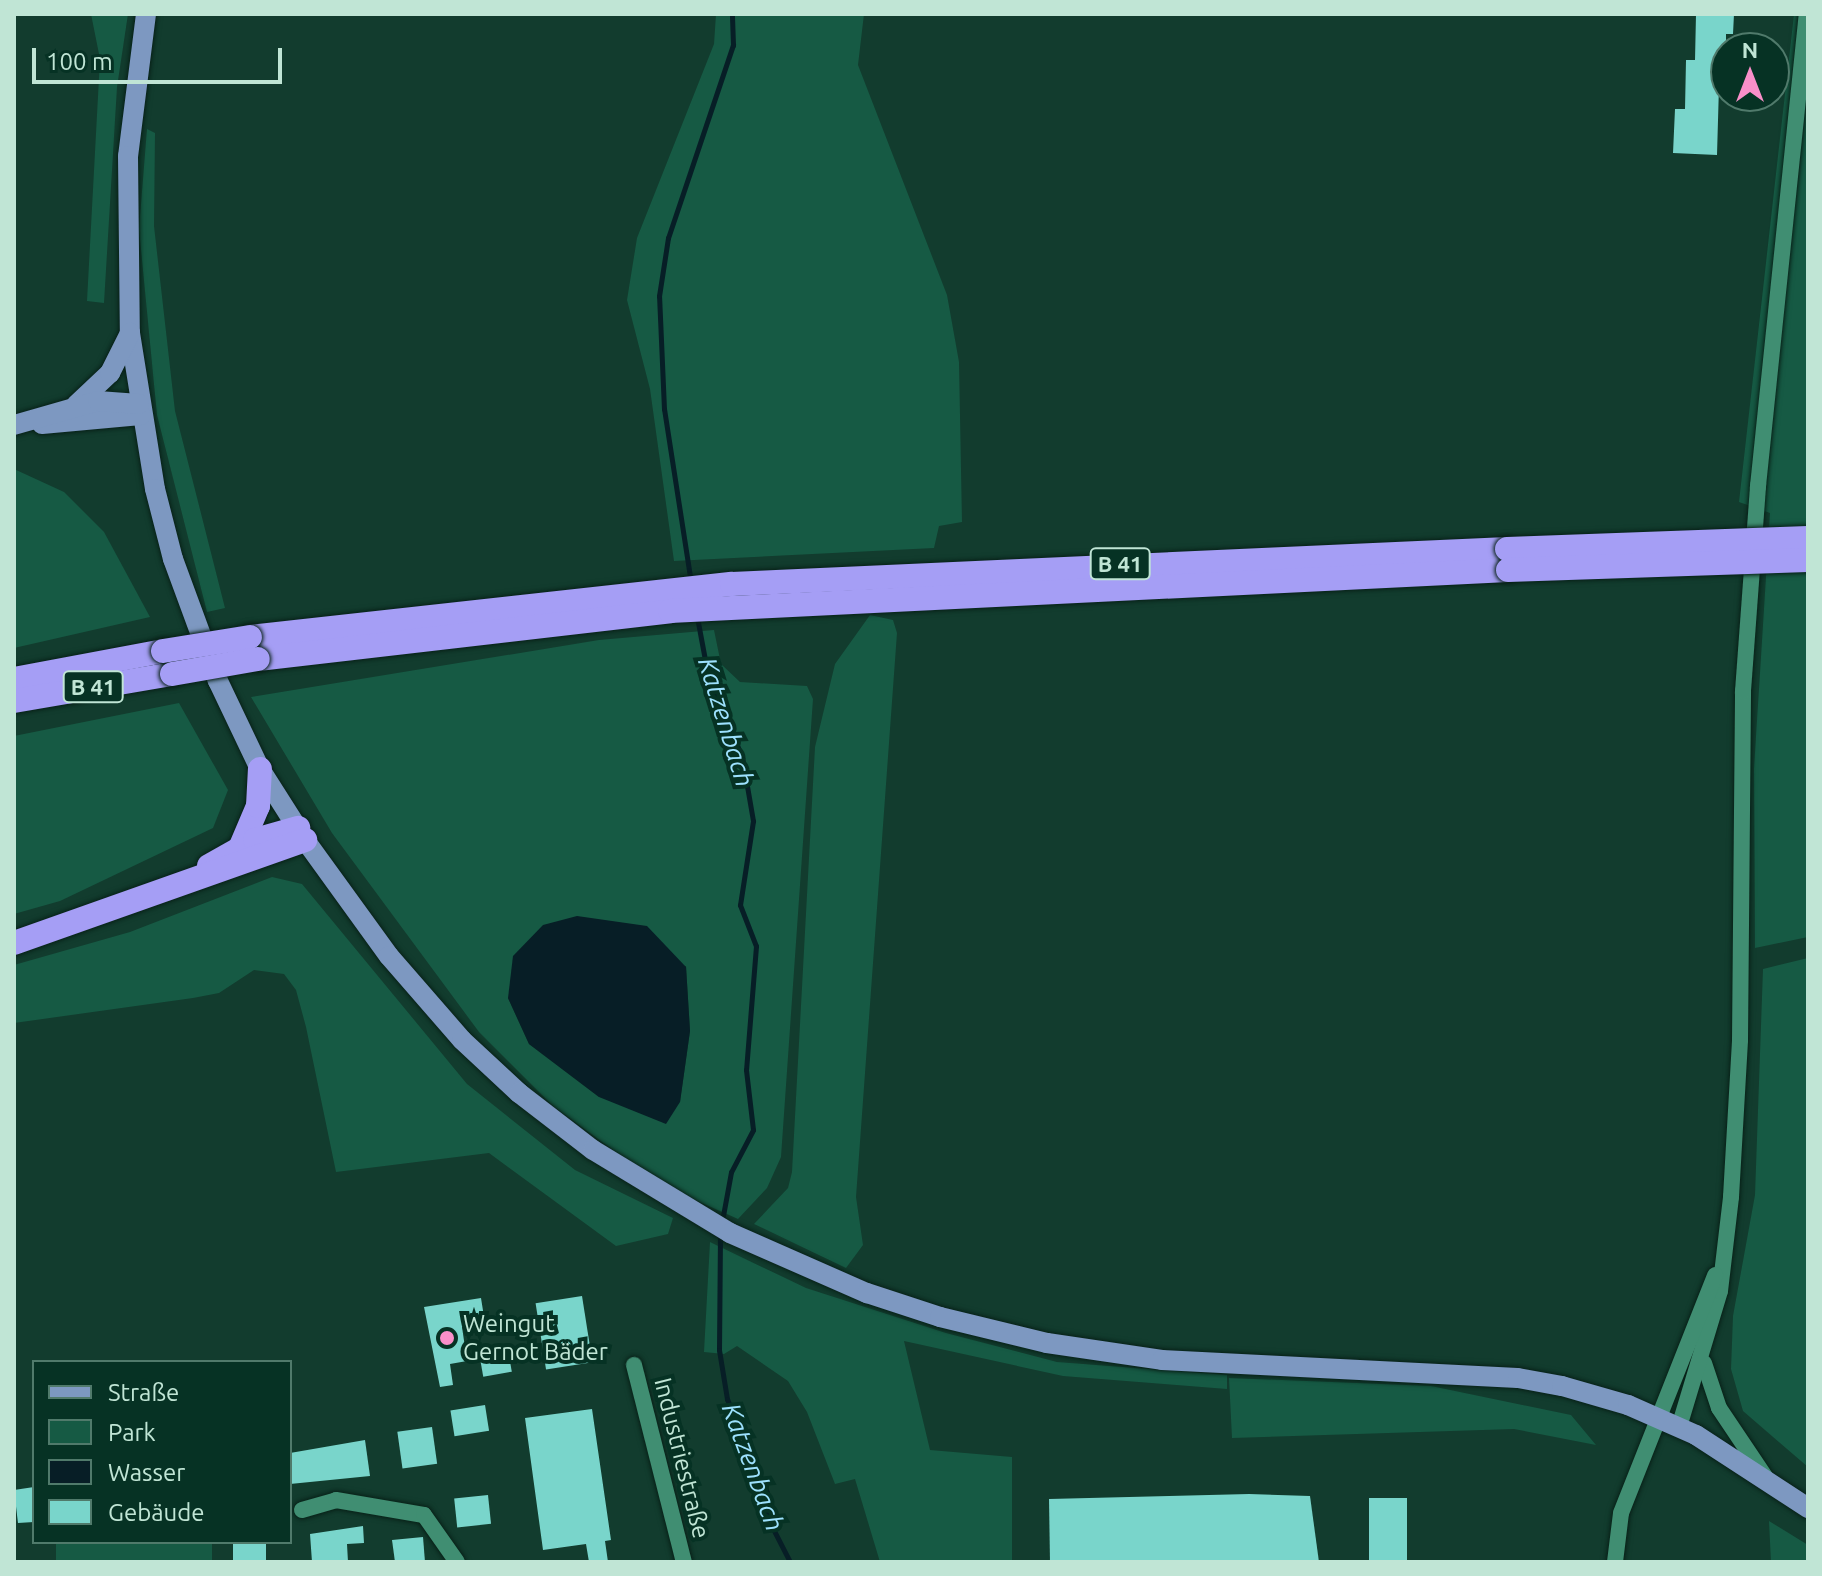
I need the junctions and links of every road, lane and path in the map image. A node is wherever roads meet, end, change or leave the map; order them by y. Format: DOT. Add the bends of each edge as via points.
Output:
graph roads {
  1 [pos="146,14"];
  2 [pos="1807,14"];
  3 [pos="130,333"];
  4 [pos="74,407"];
  5 [pos="140,409"];
  6 [pos="14,425"];
  7 [pos="1808,538"];
  8 [pos="1508,560"];
  9 [pos="1808,560"];
  10 [pos="168,662"];
  11 [pos="14,679"];
  12 [pos="14,701"];
  13 [pos="260,769"];
  14 [pos="301,834"];
  15 [pos="241,846"];
  16 [pos="186,879"];
  17 [pos="14,943"];
  18 [pos="1726,1239"];
  19 [pos="1704,1361"];
  20 [pos="634,1365"];
  21 [pos="1657,1416"];
  22 [pos="1679,1427"];
  23 [pos="1766,1478"];
  24 [pos="1808,1508"];
  25 [pos="302,1510"];
  26 [pos="457,1562"];
  27 [pos="684,1562"];
  28 [pos="1615,1562"];
  1 -- 3 [label="main road" via="128,156"];
  2 -- 18 [label="street" via="1758,486 1743,691 1740,1040"];
  3 -- 4 [label="main road" via="110,373"];
  3 -- 5 [label="main road"];
  4 -- 5 [label="main road"];
  4 -- 6 [label="main road"];
  5 -- 6 [label="main road"];
  5 -- 13 [label="main road" via="173,559 218,681"];
  7 -- 8 [label="highway, B 41, bridge"];
  8 -- 9 [label="highway, B 41, bridge"];
  8 -- 10 [label="highway, B 41, bridge" via="668,600"];
  10 -- 11 [label="highway, B 41"];
  10 -- 12 [label="highway, B 41"];
  13 -- 14 [label="main road"];
  13 -- 15 [label="highway" via="258,806"];
  14 -- 15 [label="highway"];
  14 -- 16 [label="highway"];
  14 -- 21 [label="main road" via="348,904 462,1040 519,1093 656,1190 776,1256 940,1317 1047,1343 1252,1367 1518,1378"];
  15 -- 16 [label="highway"];
  16 -- 17 [label="highway"];
  18 -- 19 [label="street"];
  18 -- 21 [label="street"];
  19 -- 22 [label="street"];
  19 -- 23 [label="street" via="1719,1408"];
  20 -- 27 [label="street, Industriestraße"];
  21 -- 22 [label="main road"];
  21 -- 28 [label="street" via="1621,1513"];
  22 -- 23 [label="main road"];
  23 -- 24 [label="main road"];
  25 -- 26 [label="street" via="336,1500 424,1515"];
}
